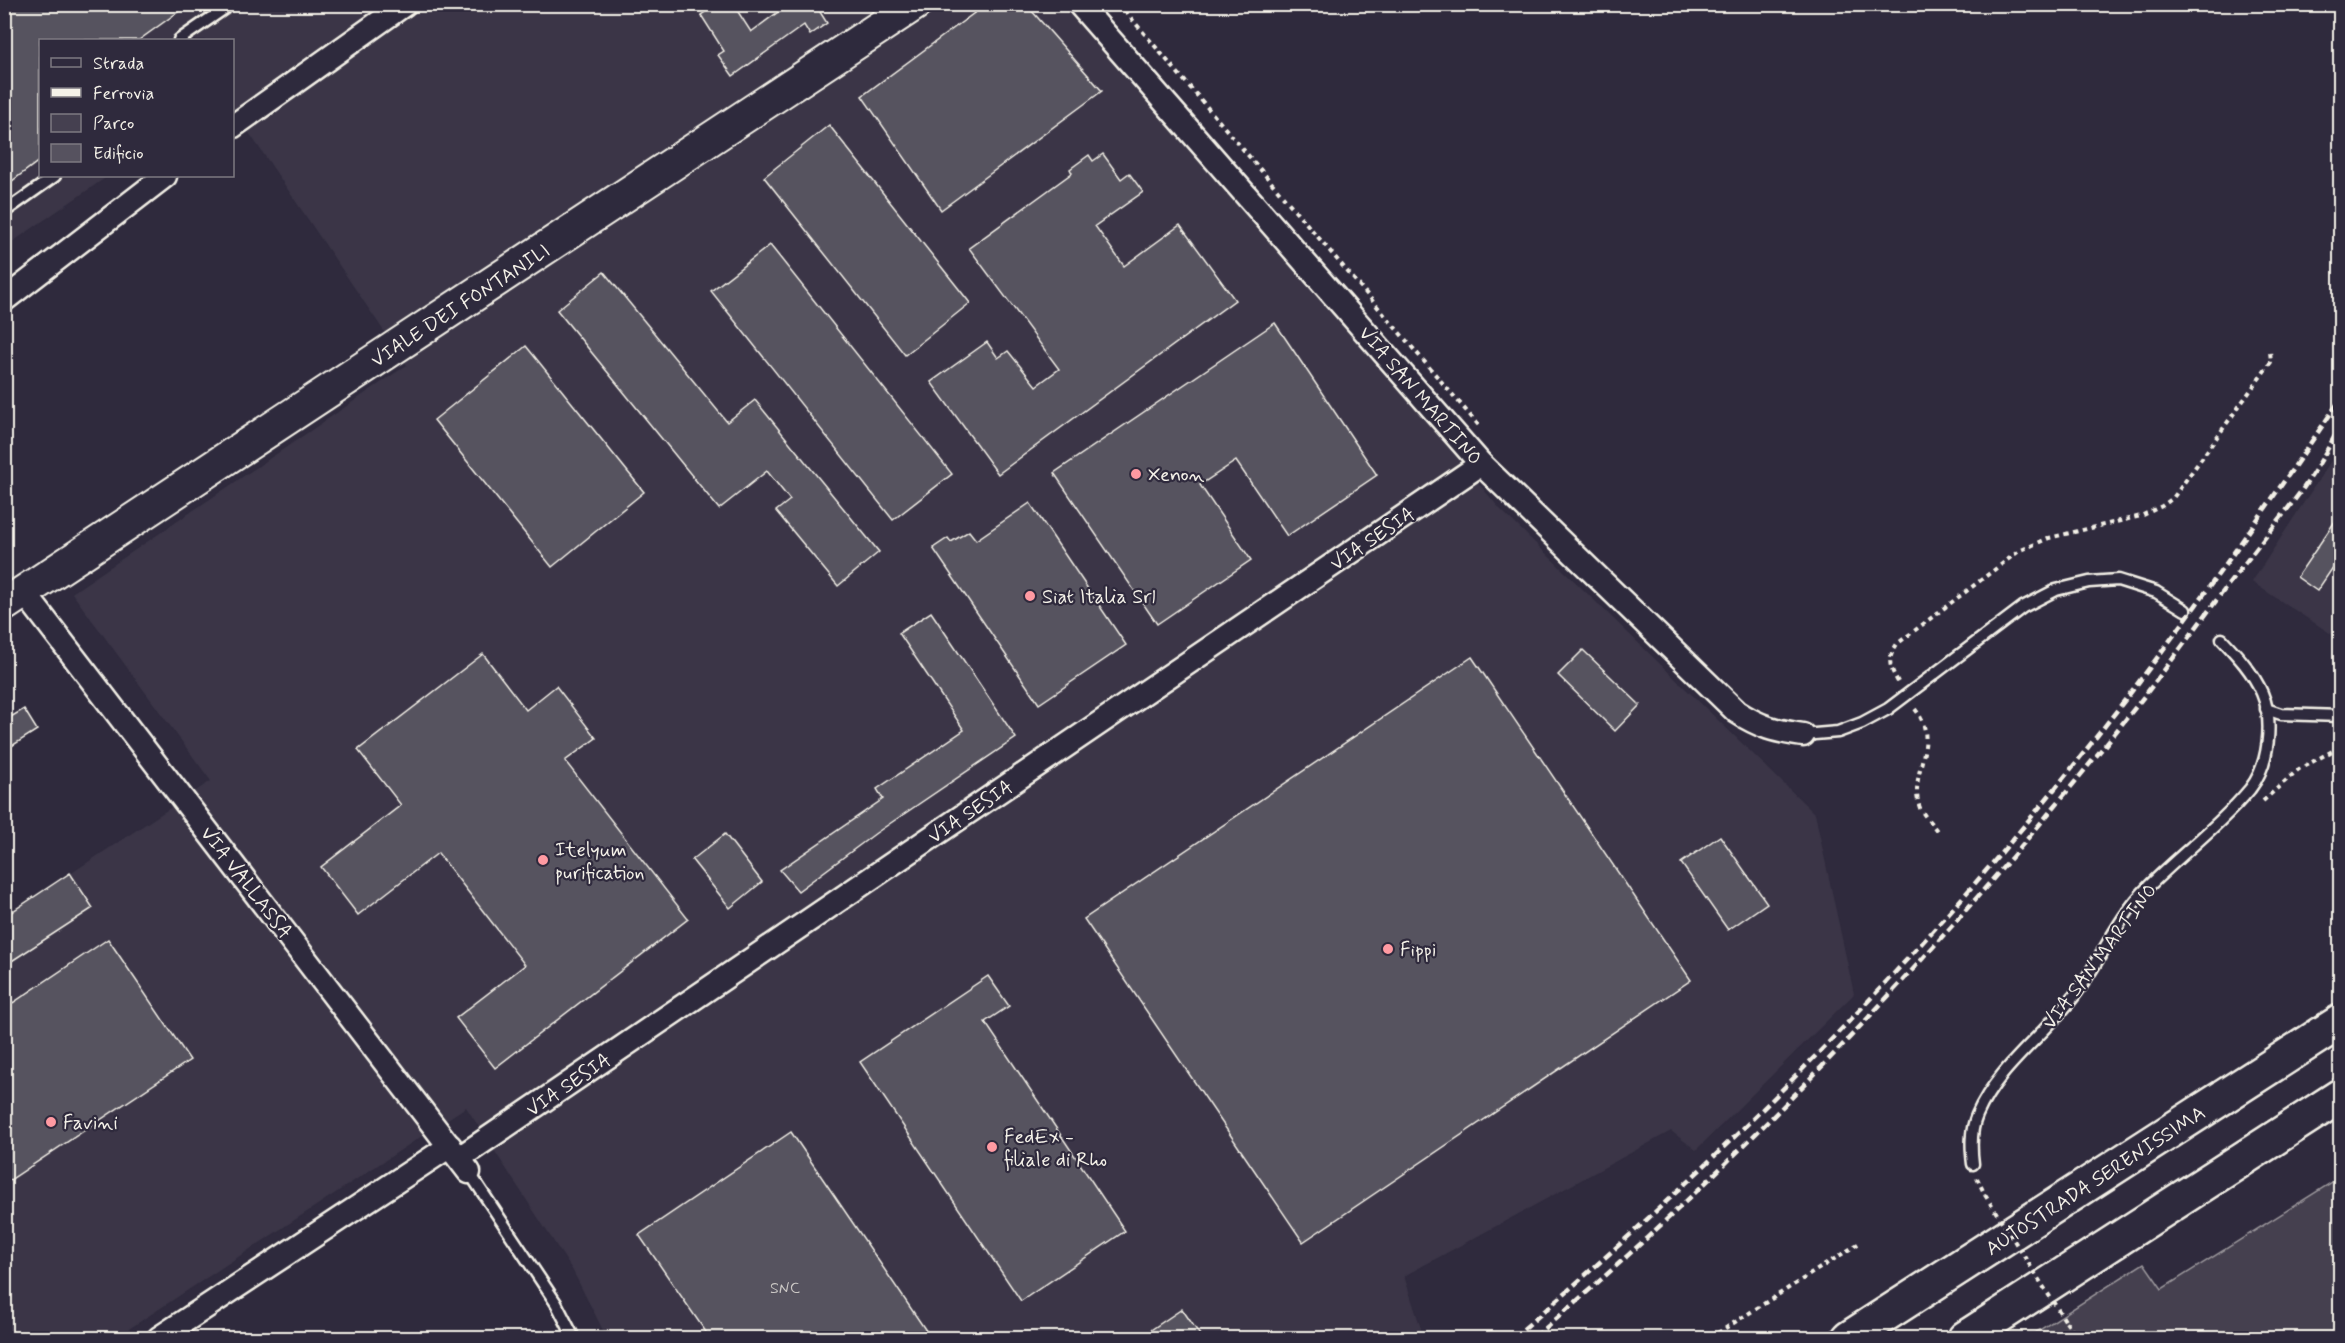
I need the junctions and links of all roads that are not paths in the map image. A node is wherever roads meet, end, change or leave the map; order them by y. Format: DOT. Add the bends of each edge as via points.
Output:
graph roads {
  1 [pos="231,4"];
  2 [pos="405,4"];
  3 [pos="915,4"];
  4 [pos="1079,4"];
  5 [pos="180,39"];
  6 [pos="234,127"];
  7 [pos="54,177"];
  8 [pos="164,177"];
  9 [pos="4,212"];
  10 [pos="4,300"];
  11 [pos="1481,464"];
  12 [pos="14,598"];
  13 [pos="2185,610"];
  14 [pos="2222,639"];
  15 [pos="2266,710"];
  16 [pos="2340,716"];
  17 [pos="1803,735"];
  18 [pos="2340,1022"];
  19 [pos="2340,1096"];
  20 [pos="459,1159"];
  21 [pos="1973,1164"];
  22 [pos="159,1338"];
  23 [pos="573,1338"];
  24 [pos="1849,1338"];
  25 [pos="1965,1338"];
  1 -- 5 [label="lane"];
  2 -- 6 [label="street"];
  3 -- 12 [label="main road, VIALE DEI FONTANILI"];
  4 -- 11 [label="street, VIA SAN MARTINO"];
  7 -- 9 [label="lane"];
  8 -- 10 [label="street"];
  11 -- 17 [label="street, VIA SAN MARTINO" via="1737,712 1772,731"];
  11 -- 20 [label="street, VIA SESIA"];
  12 -- 20 [label="street, VIA VALLASSA"];
  13 -- 17 [label="lane" via="2156,592 2118,580 2056,590 2023,608 1888,709 1838,732"];
  14 -- 15 [label="lane, VIA SAN MARTINO" via="2244,663 2263,694"];
  15 -- 16 [label="lane"];
  15 -- 21 [label="lane, VIA SAN MARTINO" via="2266,751 2251,788 2147,888 2076,994 2006,1070 1977,1116 1972,1132"];
  18 -- 24 [label="highway, AUTOSTRADA SERENISSIMA"];
  19 -- 25 [label="highway"];
  20 -- 22 [label="street, VIA SESIA"];
  20 -- 23 [label="lane" via="556,1303"];
}
